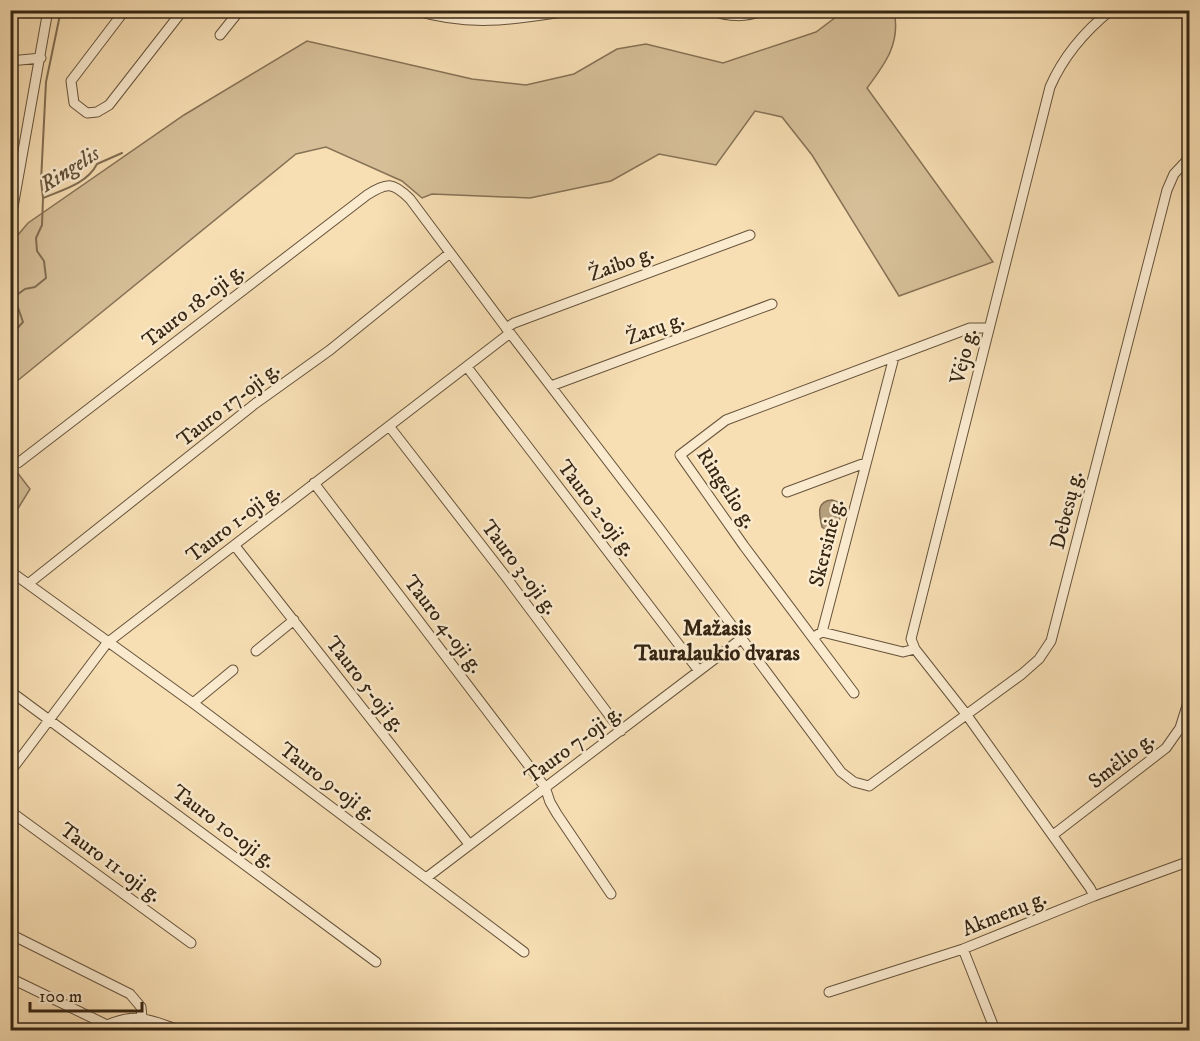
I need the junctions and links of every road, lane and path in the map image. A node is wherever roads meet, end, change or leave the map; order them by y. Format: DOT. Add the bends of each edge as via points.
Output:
graph roads {
  1 [pos="48,10"];
  2 [pos="125,10"];
  3 [pos="183,10"];
  4 [pos="240,10"];
  5 [pos="476,10"];
  6 [pos="575,10"];
  7 [pos="710,10"];
  8 [pos="764,10"];
  9 [pos="1111,10"];
  10 [pos="416,11"];
  11 [pos="534,14"];
  12 [pos="468,20"];
  13 [pos="220,35"];
  14 [pos="41,57"];
  15 [pos="10,61"];
  16 [pos="1190,157"];
  17 [pos="10,224"];
  18 [pos="750,235"];
  19 [pos="450,253"];
  20 [pos="772,304"];
  21 [pos="988,328"];
  22 [pos="508,331"];
  23 [pos="894,357"];
  24 [pos="467,367"];
  25 [pos="551,386"];
  26 [pos="389,426"];
  27 [pos="18,463"];
  28 [pos="865,463"];
  29 [pos="314,483"];
  30 [pos="787,492"];
  31 [pos="235,546"];
  32 [pos="10,572"];
  33 [pos="27,584"];
  34 [pos="294,620"];
  35 [pos="822,632"];
  36 [pos="741,639"];
  37 [pos="812,639"];
  38 [pos="107,643"];
  39 [pos="915,649"];
  40 [pos="256,651"];
  41 [pos="233,670"];
  42 [pos="699,671"];
  43 [pos="10,691"];
  44 [pos="854,693"];
  45 [pos="1190,696"];
  46 [pos="193,703"];
  47 [pos="966,714"];
  48 [pos="51,720"];
  49 [pos="621,731"];
  50 [pos="10,772"];
  51 [pos="545,787"];
  52 [pos="10,811"];
  53 [pos="1053,835"];
  54 [pos="469,844"];
  55 [pos="1190,861"];
  56 [pos="426,878"];
  57 [pos="611,894"];
  58 [pos="1094,896"];
  59 [pos="10,934"];
  60 [pos="191,943"];
  61 [pos="963,949"];
  62 [pos="524,952"];
  63 [pos="376,962"];
  64 [pos="10,978"];
  65 [pos="829,992"];
  66 [pos="142,1018"];
  67 [pos="105,1028"];
  68 [pos="179,1030"];
  69 [pos="995,1030"];
  1 -- 14 [label="street"];
  2 -- 3 [label="street" via="71,81 74,103 87,113 109,105"];
  4 -- 13 [label="street"];
  5 -- 12 [label="street"];
  6 -- 11 [label="street"];
  7 -- 8 [label="street" via="738,17"];
  9 -- 21 [label="street, Vėjo g." via="1095,22 1072,50 1050,87"];
  10 -- 12 [label="street"];
  11 -- 12 [label="street" via="489,22"];
  14 -- 15 [label="street"];
  14 -- 17 [label="street"];
  16 -- 47 [label="street, Debesų g." via="1174,174 1167,190 1051,641 1031,667"];
  18 -- 22 [label="street, Žaibo g." via="514,323"];
  19 -- 22 [label="street"];
  19 -- 27 [label="street, Tauro 18-oji g." via="410,200 394,186 380,186"];
  19 -- 33 [label="street, Tauro 17-oji g."];
  20 -- 25 [label="street, Žarų g."];
  21 -- 23 [label="street, Ringelio g." via="970,328"];
  21 -- 39 [label="street, Vėjo g." via="912,631"];
  22 -- 24 [label="street, Tauro 1-oji g."];
  22 -- 25 [label="street"];
  23 -- 28 [label="street, Skersinė g."];
  23 -- 37 [label="street, Ringelio g." via="726,420 680,455"];
  24 -- 26 [label="street, Tauro 1-oji g."];
  24 -- 42 [label="street, Tauro 2-oji g."];
  25 -- 36 [label="street"];
  26 -- 29 [label="street, Tauro 1-oji g."];
  26 -- 49 [label="street, Tauro 3-oji g."];
  28 -- 30 [label="street, Skersinė g."];
  28 -- 35 [label="street, Skersinė g."];
  29 -- 31 [label="street, Tauro 1-oji g."];
  29 -- 51 [label="street, Tauro 4-oji g."];
  31 -- 34 [label="street, Tauro 5-oji g."];
  31 -- 38 [label="street, Tauro 1-oji g."];
  32 -- 33 [label="street, Tauro 9-oji g."];
  33 -- 38 [label="street, Tauro 9-oji g."];
  34 -- 40 [label="street"];
  34 -- 54 [label="street, Tauro 5-oji g."];
  35 -- 37 [label="street"];
  35 -- 39 [label="street" via="903,652"];
  36 -- 42 [label="street, Tauro 7-oji g."];
  36 -- 47 [label="street, Debesų g." via="841,772 863,786 874,784"];
  37 -- 44 [label="street"];
  38 -- 46 [label="street, Tauro 9-oji g."];
  38 -- 48 [label="street, Tauro 1-oji g."];
  39 -- 47 [label="street"];
  41 -- 46 [label="street"];
  42 -- 49 [label="street, Tauro 7-oji g."];
  43 -- 48 [label="street, Tauro 10-oji g."];
  45 -- 53 [label="street, Smėlio g." via="1180,728 1166,748"];
  46 -- 56 [label="street, Tauro 9-oji g."];
  47 -- 53 [label="street"];
  48 -- 50 [label="street, Tauro 1-oji g."];
  48 -- 63 [label="street, Tauro 10-oji g."];
  49 -- 51 [label="street, Tauro 7-oji g."];
  51 -- 54 [label="street, Tauro 7-oji g."];
  51 -- 57 [label="street, Tauro 4-oji g." via="557,814"];
  52 -- 60 [label="street, Tauro 11-oji g."];
  53 -- 58 [label="street"];
  54 -- 56 [label="street, Tauro 7-oji g."];
  55 -- 58 [label="street, Akmenų g."];
  56 -- 62 [label="street, Tauro 9-oji g."];
  58 -- 61 [label="street, Akmenų g."];
  59 -- 66 [label="street" via="130,994 141,1007"];
  61 -- 65 [label="street, Akmenų g."];
  61 -- 69 [label="street"];
  64 -- 67 [label="street"];
  66 -- 67 [label="street" via="119,1020"];
  66 -- 68 [label="street"];
}
